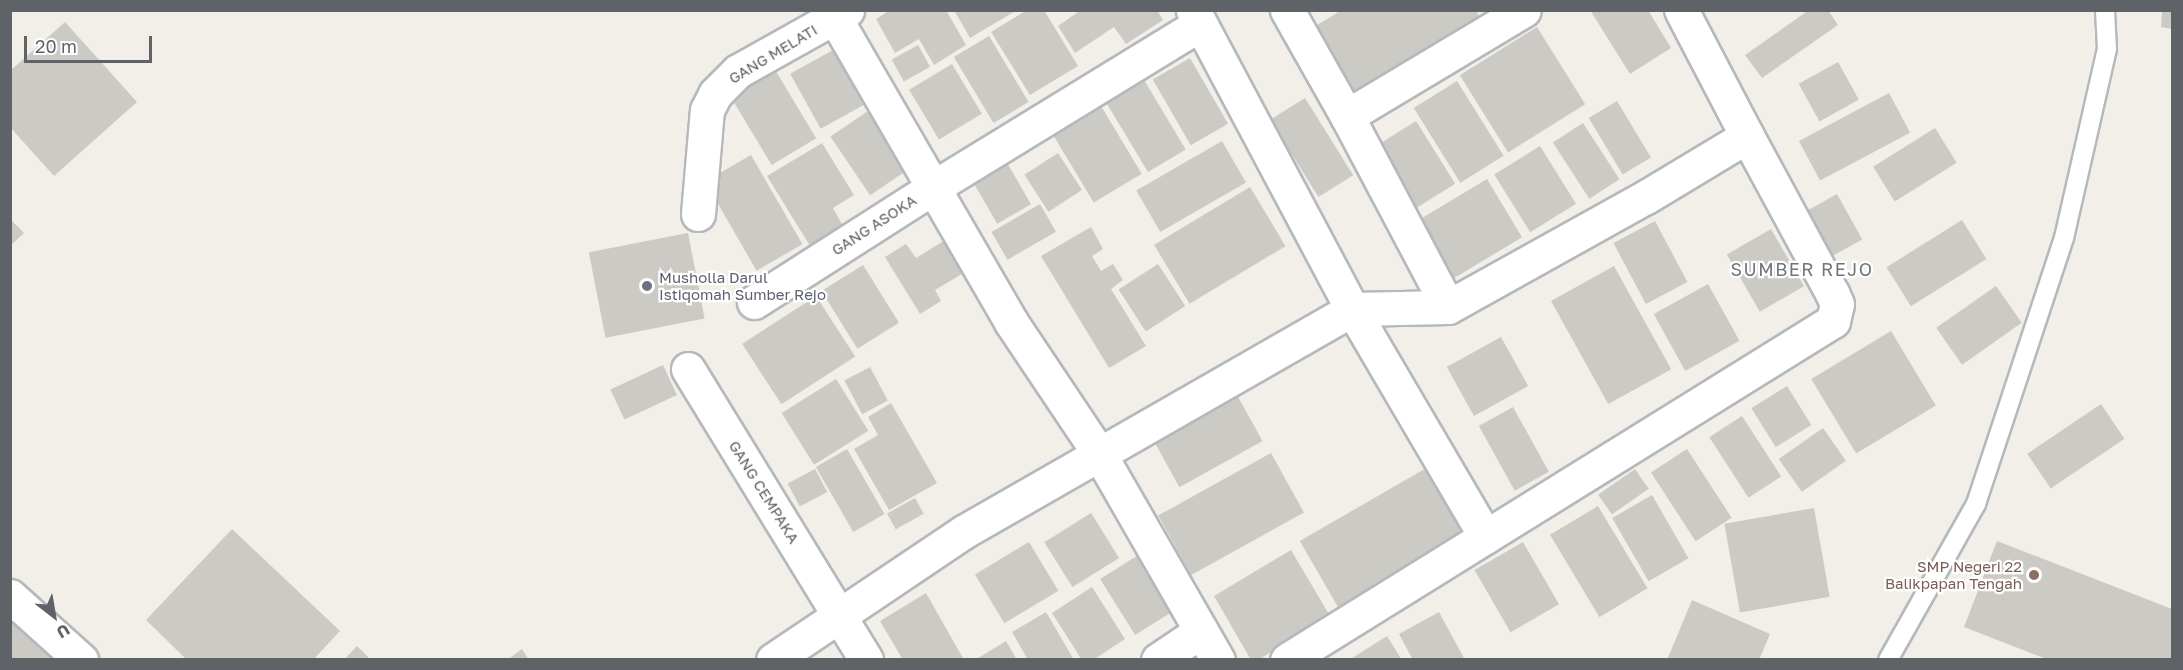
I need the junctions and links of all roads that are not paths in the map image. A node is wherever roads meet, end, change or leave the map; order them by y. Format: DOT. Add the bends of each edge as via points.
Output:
graph roads {
  1 [pos="1287,10"];
  2 [pos="1524,10"];
  3 [pos="1681,10"];
  4 [pos="2105,10"];
  5 [pos="841,14"];
  6 [pos="1196,17"];
  7 [pos="1347,116"];
  8 [pos="1747,136"];
  9 [pos="934,187"];
  10 [pos="698,214"];
  11 [pos="754,302"];
  12 [pos="1449,307"];
  13 [pos="1352,309"];
  14 [pos="688,369"];
  15 [pos="1100,455"];
  16 [pos="1486,537"];
  17 [pos="10,596"];
  18 [pos="841,616"];
  19 [pos="1201,631"];
  20 [pos="81,660"];
  21 [pos="773,660"];
  22 [pos="866,660"];
  23 [pos="1158,660"];
  24 [pos="1218,660"];
  25 [pos="1287,660"];
  26 [pos="1888,660"];
  1 -- 7 [label="street"];
  2 -- 7 [label="street"];
  3 -- 8 [label="street"];
  4 -- 26 [label="lane" via="2107,50 2064,238 1976,504"];
  5 -- 9 [label="street"];
  5 -- 10 [label="street, GANG MELATI" via="738,71 715,94 707,110"];
  6 -- 9 [label="street, GANG ASOKA"];
  6 -- 13 [label="street"];
  7 -- 12 [label="street"];
  8 -- 12 [label="street"];
  8 -- 16 [label="street" via="1832,293 1837,304 1833,321"];
  9 -- 11 [label="street, GANG ASOKA"];
  9 -- 15 [label="street" via="1011,322"];
  12 -- 13 [label="street"];
  13 -- 15 [label="street"];
  13 -- 16 [label="street"];
  14 -- 18 [label="street, GANG CEMPAKA"];
  15 -- 18 [label="street" via="965,531"];
  15 -- 19 [label="street"];
  16 -- 25 [label="street"];
  17 -- 20 [label="street"];
  18 -- 21 [label="street"];
  18 -- 22 [label="street, GANG CEMPAKA"];
  19 -- 23 [label="street"];
  19 -- 24 [label="street"];
}
